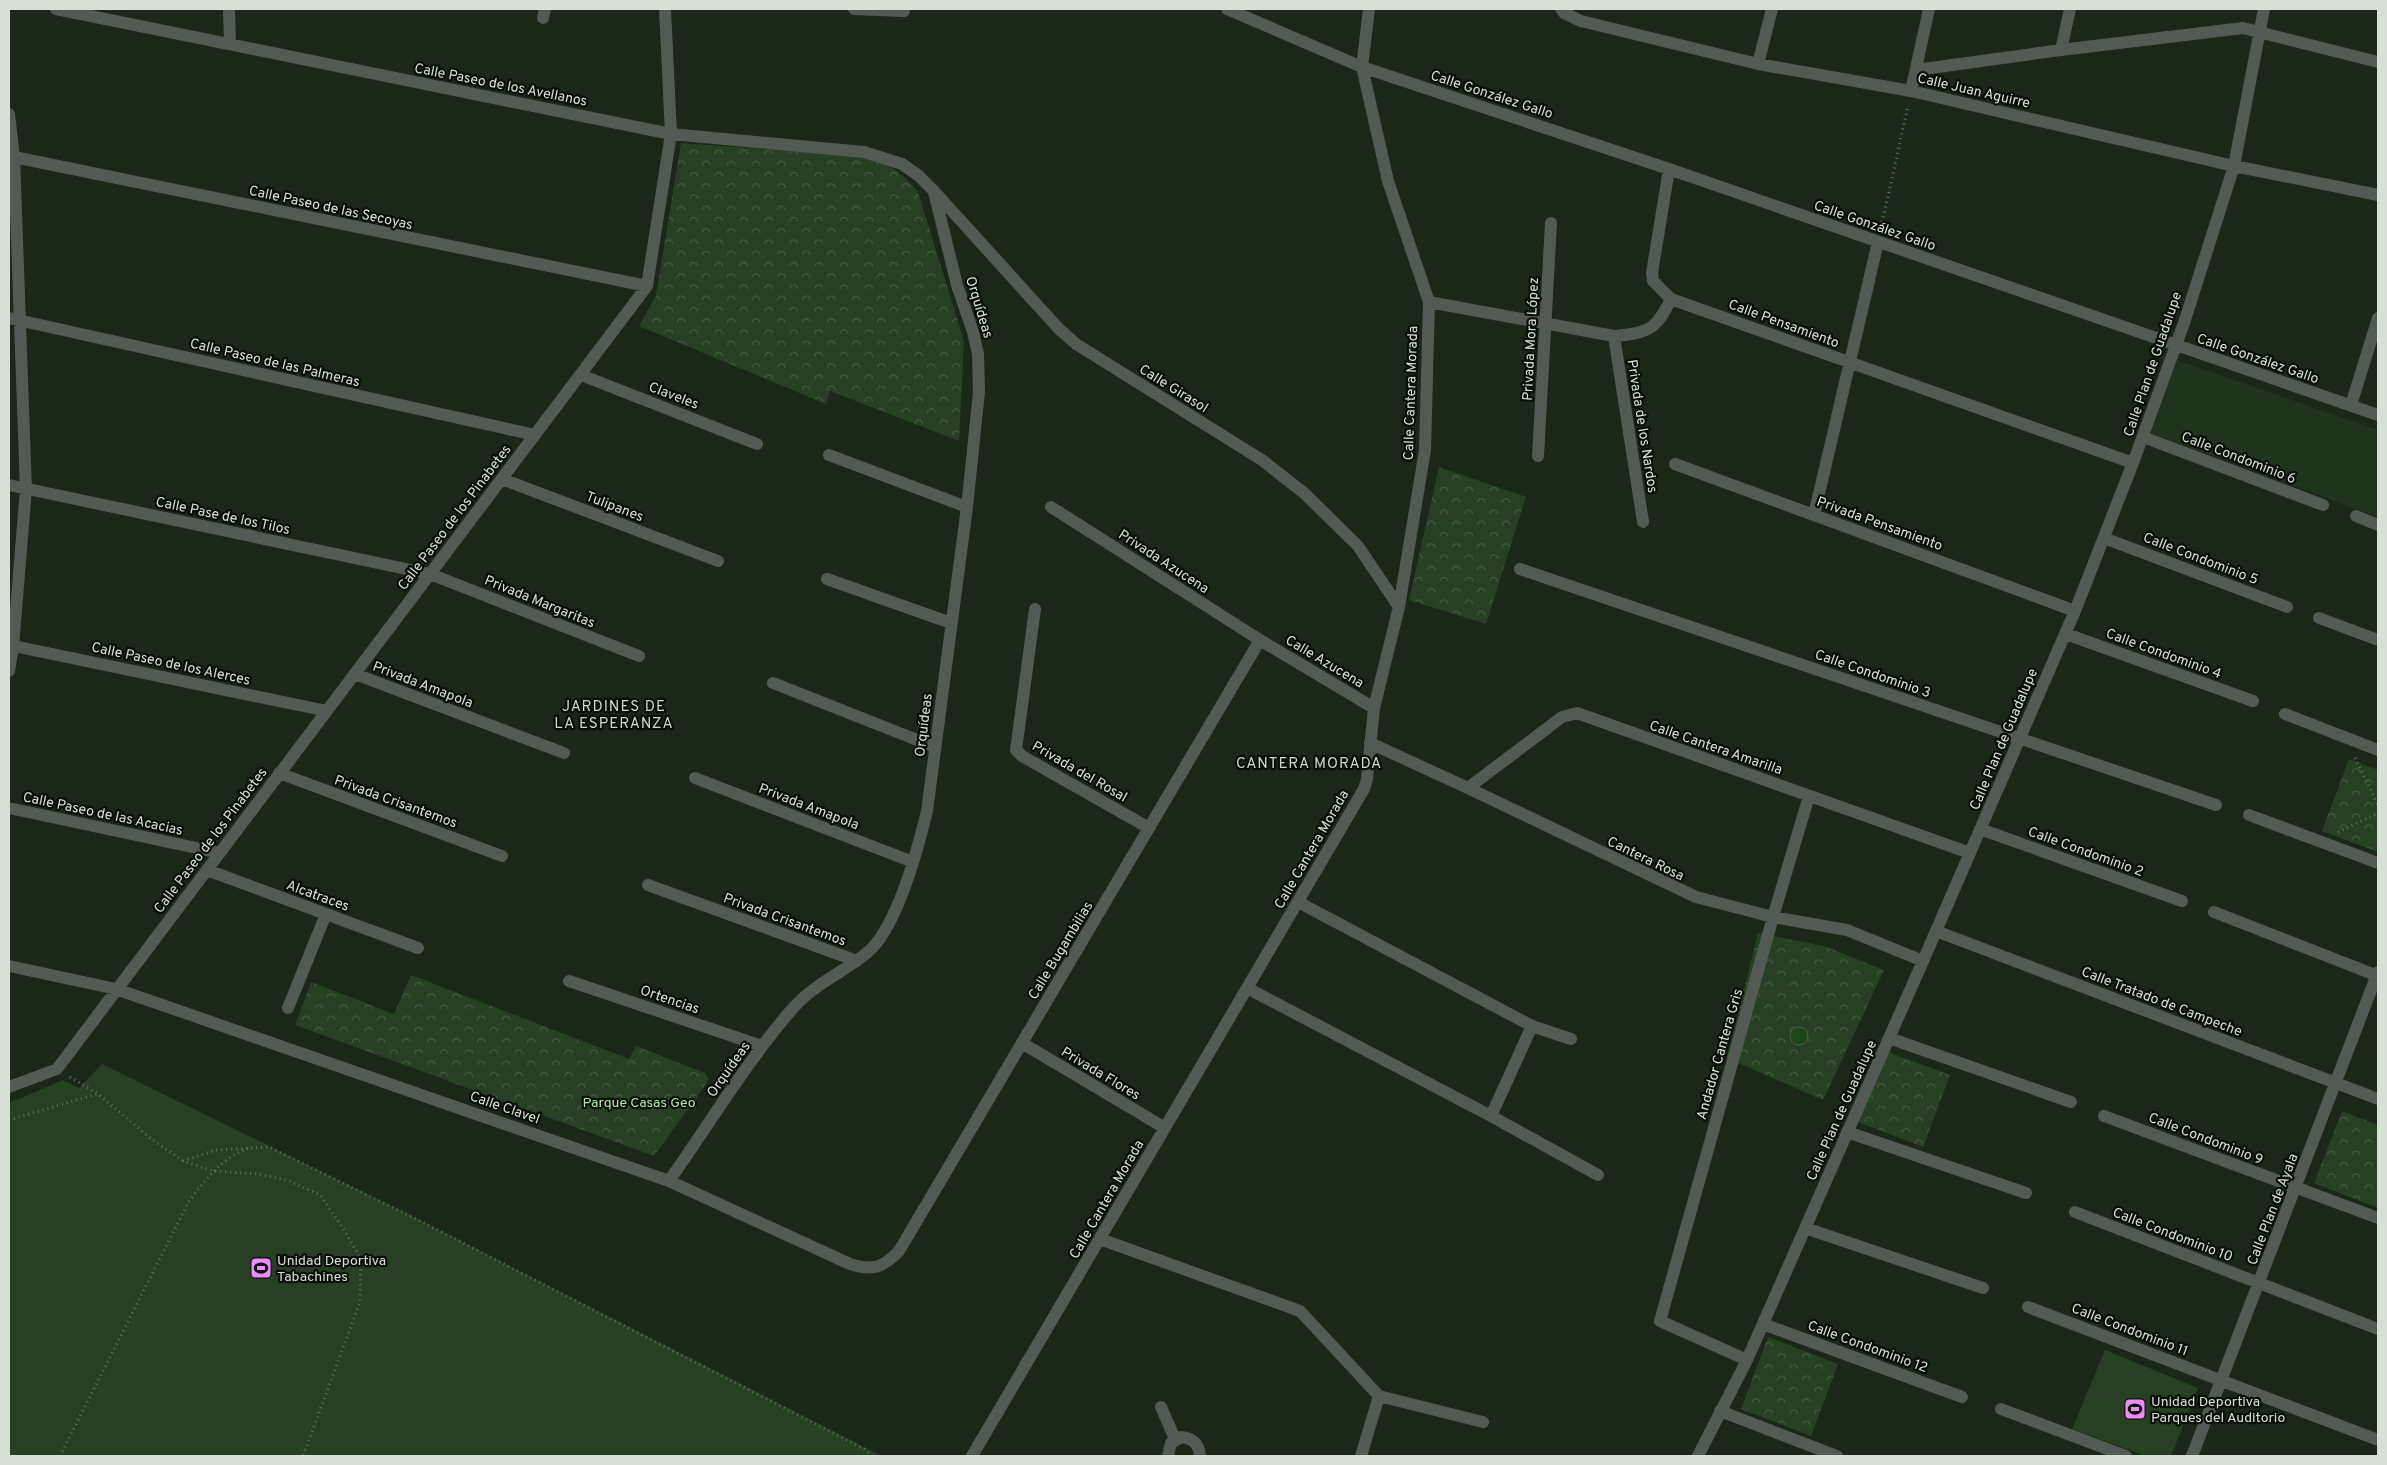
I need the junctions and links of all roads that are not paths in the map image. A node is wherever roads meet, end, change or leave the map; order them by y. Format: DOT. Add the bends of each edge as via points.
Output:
graph roads {
  1 [pos="56,9"];
  2 [pos="229,9"];
  3 [pos="665,9"];
  4 [pos="854,9"];
  5 [pos="1227,9"];
  6 [pos="1369,9"];
  7 [pos="1772,9"];
  8 [pos="1929,9"];
  9 [pos="2070,9"];
  10 [pos="2264,9"];
  11 [pos="904,11"];
  12 [pos="1562,11"];
  13 [pos="2259,32"];
  14 [pos="230,44"];
  15 [pos="2061,50"];
  16 [pos="2378,62"];
  17 [pos="1758,64"];
  18 [pos="1362,67"];
  19 [pos="1916,70"];
  20 [pos="1911,91"];
  21 [pos="9,114"];
  22 [pos="671,134"];
  23 [pos="11,157"];
  24 [pos="2234,166"];
  25 [pos="1669,170"];
  26 [pos="933,190"];
  27 [pos="2378,195"];
  28 [pos="1551,223"];
  29 [pos="1878,242"];
  30 [pos="648,286"];
  31 [pos="1672,299"];
  32 [pos="1429,302"];
  33 [pos="2378,318"];
  34 [pos="14,319"];
  35 [pos="1546,323"];
  36 [pos="1614,336"];
  37 [pos="2176,346"];
  38 [pos="1851,363"];
  39 [pos="581,375"];
  40 [pos="2351,406"];
  41 [pos="2378,415"];
  42 [pos="535,435"];
  43 [pos="2143,437"];
  44 [pos="757,444"];
  45 [pos="829,455"];
  46 [pos="1538,456"];
  47 [pos="2133,463"];
  48 [pos="1675,464"];
  49 [pos="502,479"];
  50 [pos="9,485"];
  51 [pos="26,488"];
  52 [pos="2323,504"];
  53 [pos="1051,507"];
  54 [pos="967,508"];
  55 [pos="1814,515"];
  56 [pos="2356,516"];
  57 [pos="1643,522"];
  58 [pos="2378,525"];
  59 [pos="2104,538"];
  60 [pos="718,561"];
  61 [pos="1520,570"];
  62 [pos="430,574"];
  63 [pos="827,579"];
  64 [pos="1399,607"];
  65 [pos="2286,607"];
  66 [pos="1035,608"];
  67 [pos="2076,611"];
  68 [pos="2319,618"];
  69 [pos="951,623"];
  70 [pos="2066,634"];
  71 [pos="1260,640"];
  72 [pos="2378,640"];
  73 [pos="11,646"];
  74 [pos="639,656"];
  75 [pos="9,671"];
  76 [pos="355,674"];
  77 [pos="773,683"];
  78 [pos="2253,702"];
  79 [pos="1374,708"];
  80 [pos="327,711"];
  81 [pos="2285,714"];
  82 [pos="2020,739"];
  83 [pos="1370,743"];
  84 [pos="935,747"];
  85 [pos="2378,750"];
  86 [pos="564,753"];
  87 [pos="280,774"];
  88 [pos="695,778"];
  89 [pos="1468,788"];
  90 [pos="1809,796"];
  91 [pos="2216,805"];
  92 [pos="9,808"];
  93 [pos="2249,815"];
  94 [pos="1150,828"];
  95 [pos="1980,829"];
  96 [pos="220,853"];
  97 [pos="1970,853"];
  98 [pos="502,856"];
  99 [pos="912,862"];
  100 [pos="2378,863"];
  101 [pos="206,870"];
  102 [pos="648,885"];
  103 [pos="2182,901"];
  104 [pos="1298,902"];
  105 [pos="2214,912"];
  106 [pos="326,914"];
  107 [pos="1773,916"];
  108 [pos="1936,931"];
  109 [pos="418,948"];
  110 [pos="856,960"];
  111 [pos="1923,961"];
  112 [pos="9,966"];
  113 [pos="2378,974"];
  114 [pos="569,981"];
  115 [pos="1247,988"];
  116 [pos="116,989"];
  117 [pos="288,1008"];
  118 [pos="1532,1026"];
  119 [pos="1889,1038"];
  120 [pos="1571,1039"];
  121 [pos="1022,1044"];
  122 [pos="762,1046"];
  123 [pos="2336,1083"];
  124 [pos="9,1086"];
  125 [pos="2378,1099"];
  126 [pos="2071,1102"];
  127 [pos="1491,1116"];
  128 [pos="2104,1116"];
  129 [pos="1165,1128"];
  130 [pos="1847,1132"];
  131 [pos="1598,1175"];
  132 [pos="669,1181"];
  133 [pos="2297,1188"];
  134 [pos="2026,1193"];
  135 [pos="2075,1212"];
  136 [pos="2378,1218"];
  137 [pos="1805,1228"];
  138 [pos="1100,1239"];
  139 [pos="878,1268"];
  140 [pos="2260,1283"];
  141 [pos="1983,1288"];
  142 [pos="2028,1307"];
  143 [pos="1763,1324"];
  144 [pos="2378,1329"];
  145 [pos="1747,1360"];
  146 [pos="2221,1380"];
  147 [pos="1379,1396"];
  148 [pos="1962,1396"];
  149 [pos="1161,1407"];
  150 [pos="2001,1409"];
  151 [pos="1720,1411"];
  152 [pos="1483,1422"];
  153 [pos="1175,1440"];
  154 [pos="2378,1440"];
  155 [pos="972,1456"];
  156 [pos="1168,1456"];
  157 [pos="1200,1456"];
  158 [pos="1361,1456"];
  159 [pos="1698,1456"];
  160 [pos="1837,1456"];
  161 [pos="2126,1456"];
  162 [pos="2192,1456"];
  1 -- 14 [label="street, Calle Paseo de los Avellanos"];
  2 -- 14 [label="street"];
  3 -- 22 [label="street, Calle Paseo de los Pinabetes"];
  4 -- 11 [label="street"];
  5 -- 18 [label="street, Calle González Gallo"];
  6 -- 18 [label="street, Calle Cantera Morada"];
  7 -- 17 [label="street"];
  8 -- 19 [label="street"];
  9 -- 15 [label="street"];
  10 -- 13 [label="street, Calle Plan de Guadalupe"];
  12 -- 17 [label="street, Calle Juan Aguirre" via="1605,28"];
  13 -- 15 [label="street" via="2243,28"];
  13 -- 16 [label="street"];
  13 -- 24 [label="street, Calle Plan de Guadalupe"];
  14 -- 22 [label="street, Calle Paseo de los Avellanos"];
  15 -- 19 [label="street"];
  17 -- 20 [label="street, Calle Juan Aguirre"];
  18 -- 25 [label="street, Calle González Gallo"];
  18 -- 32 [label="street, Calle Cantera Morada" via="1388,181"];
  19 -- 20 [label="street"];
  20 -- 24 [label="street, Calle Juan Aguirre"];
  21 -- 23 [label="street"];
  22 -- 26 [label="street, Calle Paseo de los Avellanos" via="864,152 902,164"];
  22 -- 30 [label="street, Calle Paseo de los Pinabetes"];
  23 -- 30 [label="street, Calle Paseo de las Secoyas"];
  23 -- 34 [label="street"];
  24 -- 27 [label="street, Calle Juan Aguirre"];
  24 -- 37 [label="street, Calle Plan de Guadalupe"];
  25 -- 29 [label="street, Calle González Gallo"];
  25 -- 31 [label="street" via="1652,273 1653,282"];
  26 -- 54 [label="street, Orquídeas" via="978,354 979,392"];
  26 -- 64 [label="street, Calle Girasol" via="1076,344 1262,460 1304,492 1358,546"];
  28 -- 35 [label="street, Privada Mora López"];
  29 -- 37 [label="street, Calle González Gallo"];
  29 -- 38 [label="street"];
  30 -- 39 [label="street, Calle Paseo de los Pinabetes"];
  31 -- 36 [label="street" via="1660,322 1654,326"];
  31 -- 38 [label="street, Calle Pensamiento"];
  32 -- 35 [label="street"];
  32 -- 64 [label="street, Calle Cantera Morada" via="1425,450"];
  33 -- 40 [label="street"];
  34 -- 42 [label="street, Calle Paseo de las Palmeras"];
  34 -- 51 [label="street"];
  35 -- 36 [label="street"];
  35 -- 46 [label="street, Privada Mora López"];
  36 -- 57 [label="street, Privada de los Nardos"];
  37 -- 40 [label="street, Calle González Gallo"];
  37 -- 43 [label="street, Calle Plan de Guadalupe"];
  38 -- 47 [label="street, Calle Pensamiento"];
  38 -- 55 [label="street"];
  39 -- 42 [label="street, Calle Paseo de los Pinabetes"];
  39 -- 44 [label="street, Claveles"];
  40 -- 41 [label="street, Calle González Gallo"];
  42 -- 49 [label="street, Calle Paseo de los Pinabetes"];
  43 -- 47 [label="street, Calle Plan de Guadalupe"];
  43 -- 52 [label="street, Calle Condominio 6"];
  45 -- 54 [label="street"];
  47 -- 59 [label="street, Calle Plan de Guadalupe"];
  48 -- 55 [label="street, Privada Pensamiento"];
  49 -- 60 [label="street, Tulipanes"];
  49 -- 62 [label="street, Calle Paseo de los Pinabetes"];
  50 -- 51 [label="street, Calle Pase de los Tilos"];
  51 -- 62 [label="street, Calle Pase de los Tilos"];
  51 -- 73 [label="street"];
  53 -- 71 [label="street, Privada Azucena"];
  54 -- 69 [label="street, Orquídeas"];
  55 -- 67 [label="street, Privada Pensamiento"];
  56 -- 58 [label="street"];
  59 -- 65 [label="street, Calle Condominio 5"];
  59 -- 67 [label="street, Calle Plan de Guadalupe"];
  61 -- 82 [label="street, Calle Condominio 3"];
  62 -- 74 [label="street, Privada Margaritas"];
  62 -- 76 [label="street, Calle Paseo de los Pinabetes"];
  63 -- 69 [label="street"];
  64 -- 79 [label="street, Calle Cantera Morada"];
  66 -- 94 [label="street, Privada del Rosal" via="1016,750"];
  67 -- 70 [label="street, Calle Plan de Guadalupe"];
  68 -- 72 [label="street"];
  69 -- 84 [label="street, Orquídeas"];
  70 -- 78 [label="street, Calle Condominio 4"];
  70 -- 82 [label="street, Calle Plan de Guadalupe"];
  71 -- 79 [label="street, Calle Azucena"];
  71 -- 94 [label="street, Calle Bugambilias"];
  73 -- 75 [label="street"];
  73 -- 80 [label="street, Calle Paseo de los Alerces"];
  76 -- 80 [label="street, Calle Paseo de los Pinabetes"];
  76 -- 86 [label="street, Privada Amapola"];
  77 -- 84 [label="street"];
  79 -- 83 [label="street, Calle Cantera Morada"];
  80 -- 87 [label="street, Calle Paseo de los Pinabetes"];
  81 -- 85 [label="street"];
  82 -- 91 [label="street, Calle Condominio 3"];
  82 -- 95 [label="street, Calle Plan de Guadalupe"];
  83 -- 89 [label="street, Cantera Rosa"];
  83 -- 104 [label="street, Calle Cantera Morada" via="1364,789"];
  84 -- 99 [label="street, Orquídeas" via="927,811"];
  87 -- 96 [label="street, Calle Paseo de los Pinabetes"];
  87 -- 98 [label="street, Privada Crisantemos"];
  88 -- 99 [label="street, Privada Amapola"];
  89 -- 90 [label="street, Calle Cantera Amarilla" via="1562,717 1577,713"];
  89 -- 107 [label="street, Cantera Rosa" via="1680,891 1713,903"];
  90 -- 97 [label="street, Calle Cantera Amarilla"];
  90 -- 107 [label="street, Andador Cantera Gris"];
  92 -- 96 [label="street, Calle Paseo de las Acacias"];
  93 -- 100 [label="street"];
  94 -- 121 [label="street, Calle Bugambilias"];
  95 -- 97 [label="street, Calle Plan de Guadalupe"];
  95 -- 103 [label="street, Calle Condominio 2"];
  96 -- 101 [label="street, Calle Paseo de los Pinabetes"];
  97 -- 108 [label="street, Calle Plan de Guadalupe"];
  99 -- 110 [label="street, Orquídeas" via="890,922 876,944"];
  101 -- 106 [label="street, Alcatraces"];
  101 -- 116 [label="street, Calle Paseo de los Pinabetes"];
  102 -- 110 [label="street, Privada Crisantemos"];
  104 -- 115 [label="street, Calle Cantera Morada"];
  104 -- 118 [label="street"];
  105 -- 113 [label="street"];
  106 -- 109 [label="street, Alcatraces"];
  106 -- 117 [label="street"];
  107 -- 111 [label="street, Cantera Rosa" via="1847,930"];
  107 -- 145 [label="street, Andador Cantera Gris" via="1660,1320"];
  108 -- 111 [label="street, Calle Plan de Guadalupe"];
  108 -- 123 [label="street, Calle Tratado de Campeche"];
  110 -- 122 [label="street, Orquídeas" via="814,987"];
  111 -- 119 [label="street, Calle Plan de Guadalupe"];
  112 -- 116 [label="street, Calle Clavel"];
  113 -- 123 [label="street, Calle Plan de Ayala"];
  114 -- 122 [label="street, Ortencias"];
  115 -- 127 [label="street"];
  115 -- 129 [label="street, Calle Cantera Morada"];
  116 -- 124 [label="street, Calle Paseo de los Pinabetes" via="56,1068"];
  116 -- 132 [label="street, Calle Clavel"];
  118 -- 120 [label="street"];
  118 -- 127 [label="street"];
  119 -- 126 [label="street"];
  119 -- 130 [label="street, Calle Plan de Guadalupe"];
  121 -- 129 [label="street, Privada Flores"];
  121 -- 139 [label="street, Calle Bugambilias" via="899,1251"];
  122 -- 132 [label="street, Orquídeas"];
  123 -- 125 [label="street, Calle Tratado de Campeche"];
  123 -- 133 [label="street, Calle Plan de Ayala"];
  127 -- 131 [label="street"];
  128 -- 133 [label="street, Calle Condominio 9"];
  129 -- 138 [label="street, Calle Cantera Morada"];
  130 -- 134 [label="street"];
  130 -- 137 [label="street, Calle Plan de Guadalupe"];
  132 -- 139 [label="street, Calle Clavel" via="850,1264"];
  133 -- 136 [label="street"];
  133 -- 140 [label="street, Calle Plan de Ayala"];
  135 -- 140 [label="street, Calle Condominio 10"];
  137 -- 141 [label="street"];
  137 -- 143 [label="street, Calle Plan de Guadalupe"];
  138 -- 147 [label="street" via="1300,1311"];
  138 -- 155 [label="street, Calle Cantera Morada"];
  140 -- 144 [label="street"];
  140 -- 146 [label="street, Calle Plan de Ayala"];
  142 -- 146 [label="street, Calle Condominio 11"];
  143 -- 145 [label="street, Calle Plan de Guadalupe"];
  143 -- 148 [label="street, Calle Condominio 12"];
  145 -- 151 [label="street, Calle Plan de Guadalupe"];
  146 -- 154 [label="street"];
  146 -- 162 [label="street, Calle Plan de Ayala"];
  147 -- 152 [label="street"];
  147 -- 158 [label="street"];
  149 -- 153 [label="street"];
  150 -- 161 [label="street"];
  151 -- 159 [label="street, Calle Plan de Guadalupe"];
  151 -- 160 [label="street"];
  153 -- 156 [label="street" via="1168,1449"];
  153 -- 157 [label="street" via="1181,1437 1193,1440 1198,1445"];
}
